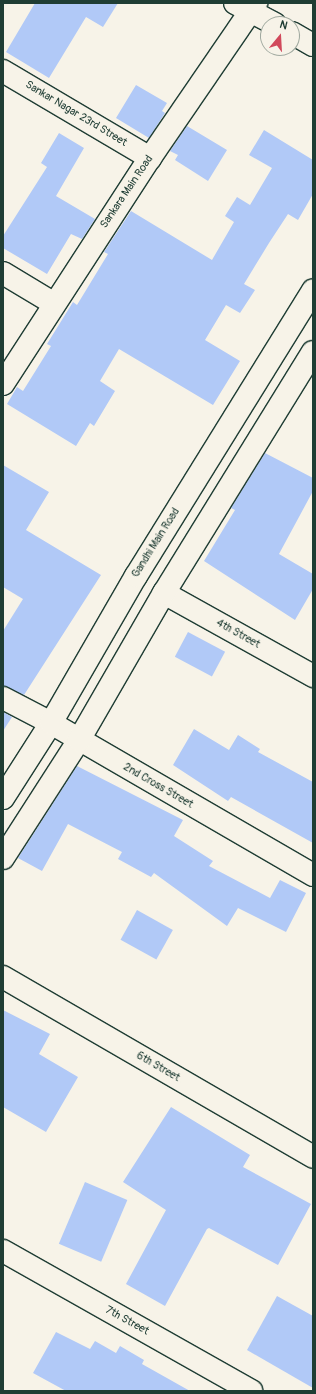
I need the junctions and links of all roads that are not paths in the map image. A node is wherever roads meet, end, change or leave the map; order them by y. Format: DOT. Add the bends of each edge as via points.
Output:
graph roads {
  1 [pos="248,6"];
  2 [pos="263,16"];
  3 [pos="300,38"];
  4 [pos="313,45"];
  5 [pos="3,71"];
  6 [pos="150,158"];
  7 [pos="3,273"];
  8 [pos="313,290"];
  9 [pos="53,303"];
  10 [pos="313,352"];
  11 [pos="3,384"];
  12 [pos="164,593"];
  13 [pos="313,676"];
  14 [pos="3,698"];
  15 [pos="51,723"];
  16 [pos="79,740"];
  17 [pos="3,798"];
  18 [pos="3,858"];
  19 [pos="313,875"];
  20 [pos="3,977"];
  21 [pos="313,1157"];
  22 [pos="3,1251"];
  23 [pos="250,1391"];
  1 -- 2 [label="street"];
  1 -- 6 [label="street, Sankara Main Road"];
  3 -- 4 [label="street"];
  5 -- 6 [label="street, Sankar Nagar 23rd Street"];
  6 -- 9 [label="street, Sankara Main Road"];
  7 -- 9 [label="street"];
  8 -- 15 [label="street, Gandhi Main Road" via="136,576"];
  9 -- 11 [label="street, Sankara Main Road"];
  10 -- 12 [label="street"];
  12 -- 13 [label="street, 4th Street"];
  12 -- 16 [label="street"];
  14 -- 15 [label="street, 2nd Cross Street"];
  15 -- 16 [label="street, 2nd Cross Street"];
  15 -- 17 [label="street, Gandhi Main Road"];
  16 -- 18 [label="street"];
  16 -- 19 [label="street, 2nd Cross Street"];
  20 -- 21 [label="street, 6th Street"];
  22 -- 23 [label="street, 7th Street"];
}
